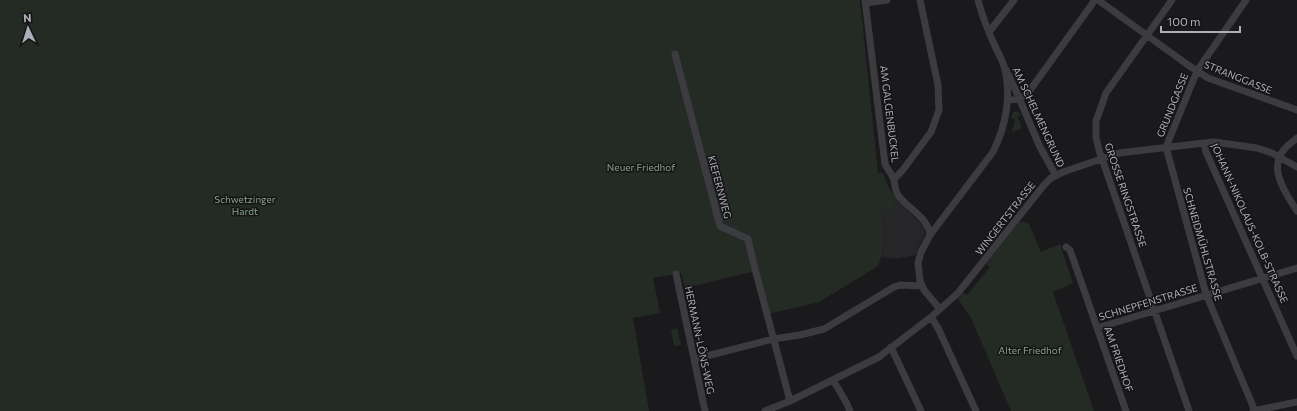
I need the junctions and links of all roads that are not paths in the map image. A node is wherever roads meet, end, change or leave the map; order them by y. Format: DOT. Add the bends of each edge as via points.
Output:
graph roads {
  1 [pos="888,0"];
  2 [pos="920,0"];
  3 [pos="978,0"];
  4 [pos="1014,0"];
  5 [pos="1096,0"];
  6 [pos="1172,0"];
  7 [pos="1246,0"];
  8 [pos="865,1"];
  9 [pos="989,32"];
  10 [pos="1147,36"];
  11 [pos="676,54"];
  12 [pos="1004,66"];
  13 [pos="1197,71"];
  14 [pos="1021,102"];
  15 [pos="1007,104"];
  16 [pos="1297,110"];
  17 [pos="1297,138"];
  18 [pos="1204,143"];
  19 [pos="1166,147"];
  20 [pos="1279,156"];
  21 [pos="1102,159"];
  22 [pos="1297,167"];
  23 [pos="1056,176"];
  24 [pos="894,179"];
  25 [pos="1297,210"];
  26 [pos="921,218"];
  27 [pos="941,222"];
  28 [pos="930,235"];
  29 [pos="1066,247"];
  30 [pos="1297,268"];
  31 [pos="676,274"];
  32 [pos="1262,278"];
  33 [pos="922,286"];
  34 [pos="1206,294"];
  35 [pos="940,309"];
  36 [pos="1155,310"];
  37 [pos="931,317"];
  38 [pos="1097,328"];
  39 [pos="773,339"];
  40 [pos="891,347"];
  41 [pos="1297,356"];
  42 [pos="695,359"];
  43 [pos="833,380"];
  44 [pos="790,401"];
  45 [pos="1297,402"];
  46 [pos="705,411"];
  47 [pos="765,411"];
  48 [pos="850,411"];
  49 [pos="921,411"];
  50 [pos="976,411"];
  51 [pos="1126,411"];
  52 [pos="1189,411"];
  53 [pos="1254,411"];
  1 -- 8 [label="street"];
  2 -- 24 [label="street" via="938,85 939,110 932,132"];
  3 -- 9 [label="street, AM SCHELMENGRUND"];
  4 -- 9 [label="street"];
  5 -- 10 [label="street, STRANGGASSE"];
  5 -- 14 [label="street"];
  6 -- 10 [label="street, GROSSE RINGSTRASSE"];
  7 -- 13 [label="street, GRUNDGASSE"];
  8 -- 24 [label="street, AM GALGENBUCKEL" via="885,164"];
  9 -- 12 [label="street, AM SCHELMENGRUND"];
  10 -- 13 [label="street, STRANGGASSE"];
  10 -- 21 [label="street, GROSSE RINGSTRASSE" via="1106,93 1098,112 1096,137"];
  11 -- 39 [label="street, KIEFERNWEG" via="720,226 748,240"];
  12 -- 14 [label="street, AM SCHELMENGRUND"];
  12 -- 15 [label="street"];
  13 -- 16 [label="street, STRANGGASSE" via="1208,78"];
  13 -- 19 [label="street, GRUNDGASSE"];
  14 -- 15 [label="street"];
  14 -- 23 [label="street, AM SCHELMENGRUND" via="1040,147"];
  15 -- 27 [label="street" via="1000,139 993,152"];
  17 -- 20 [label="street"];
  18 -- 19 [label="street, WINGERTSTRASSE"];
  18 -- 20 [label="street, WINGERTSTRASSE" via="1245,146"];
  18 -- 32 [label="street, JOHANN-NIKOLAUS-KOLB-STRASSE"];
  19 -- 21 [label="street, WINGERTSTRASSE" via="1119,152"];
  19 -- 34 [label="street, SCHNEIDMÜHLSTRASSE"];
  20 -- 22 [label="street, WINGERTSTRASSE"];
  20 -- 25 [label="street" via="1278,168 1282,186"];
  21 -- 23 [label="street, WINGERTSTRASSE"];
  21 -- 36 [label="street, GROSSE RINGSTRASSE"];
  23 -- 35 [label="street, WINGERTSTRASSE" via="1041,189 958,293"];
  24 -- 26 [label="street, AM GALGENBUCKEL" via="896,193"];
  26 -- 27 [label="street, AM GALGENBUCKEL" via="932,223"];
  26 -- 28 [label="street, AM GALGENBUCKEL"];
  27 -- 28 [label="street"];
  28 -- 33 [label="street" via="919,257 918,269"];
  29 -- 38 [label="street, AM FRIEDHOF" via="1070,250"];
  30 -- 32 [label="street, SCHNEPFENSTRASSE"];
  31 -- 42 [label="street, HERMANN-LÖNS-WEG"];
  32 -- 34 [label="street, SCHNEPFENSTRASSE"];
  32 -- 41 [label="street, JOHANN-NIKOLAUS-KOLB-STRASSE"];
  33 -- 35 [label="street"];
  33 -- 39 [label="street" via="894,287 824,329"];
  34 -- 36 [label="street, SCHNEPFENSTRASSE"];
  34 -- 53 [label="street, SCHNEIDMÜHLSTRASSE"];
  35 -- 37 [label="street, WINGERTSTRASSE"];
  36 -- 38 [label="street, SCHNEPFENSTRASSE"];
  36 -- 52 [label="street, GROSSE RINGSTRASSE"];
  37 -- 40 [label="street, WINGERTSTRASSE"];
  37 -- 50 [label="street"];
  38 -- 51 [label="street, AM FRIEDHOF"];
  39 -- 42 [label="street"];
  39 -- 44 [label="street, KIEFERNWEG"];
  40 -- 43 [label="street, WINGERTSTRASSE" via="879,357"];
  40 -- 49 [label="street"];
  42 -- 46 [label="street, HERMANN-LÖNS-WEG"];
  43 -- 44 [label="street, WINGERTSTRASSE"];
  43 -- 48 [label="street"];
  44 -- 47 [label="street, WINGERTSTRASSE"];
  45 -- 53 [label="street"];
}
